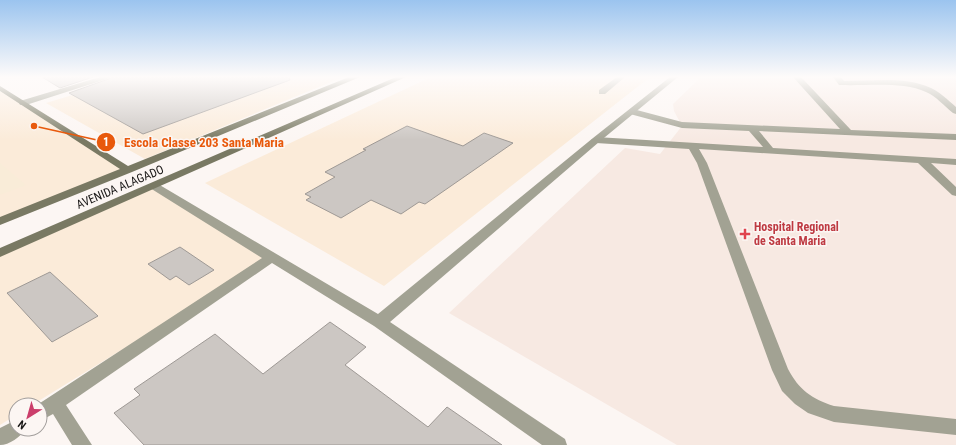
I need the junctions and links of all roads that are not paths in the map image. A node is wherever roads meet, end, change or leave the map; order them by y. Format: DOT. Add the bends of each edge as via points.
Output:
graph roads {
  1 [pos="15,98"];
  2 [pos="41,98"];
  3 [pos="306,98"];
  4 [pos="356,98"];
  5 [pos="650,98"];
  6 [pos="816,98"];
  7 [pos="939,98"];
  8 [pos="23,103"];
  9 [pos="956,111"];
  10 [pos="633,112"];
  11 [pos="752,128"];
  12 [pos="848,132"];
  13 [pos="956,138"];
  14 [pos="596,140"];
  15 [pos="692,145"];
  16 [pos="769,149"];
  17 [pos="920,159"];
  18 [pos="956,162"];
  19 [pos="128,170"];
  20 [pos="154,186"];
  21 [pos="956,193"];
  22 [pos="0,221"];
  23 [pos="0,253"];
  24 [pos="271,258"];
  25 [pos="379,322"];
  26 [pos="55,403"];
  27 [pos="48,408"];
  28 [pos="956,427"];
  29 [pos="83,445"];
  30 [pos="558,445"];
  1 -- 8 [label="main road"];
  2 -- 8 [label="street"];
  3 -- 19 [label="main road, AVENIDA ALAGADO"];
  4 -- 20 [label="main road, AVENIDA ALAGADO"];
  5 -- 10 [label="street"];
  6 -- 12 [label="street"];
  7 -- 9 [label="street"];
  8 -- 19 [label="main road"];
  10 -- 11 [label="street" via="682,125"];
  10 -- 14 [label="street"];
  11 -- 12 [label="street"];
  11 -- 16 [label="street"];
  12 -- 13 [label="street"];
  14 -- 15 [label="street"];
  14 -- 25 [label="street"];
  15 -- 16 [label="street"];
  15 -- 28 [label="street" via="702,163 788,386 814,407 834,414"];
  16 -- 17 [label="street"];
  17 -- 18 [label="street"];
  17 -- 21 [label="street"];
  19 -- 22 [label="main road, AVENIDA ALAGADO"];
  20 -- 23 [label="main road, AVENIDA ALAGADO"];
  20 -- 24 [label="street"];
  24 -- 25 [label="street"];
  24 -- 26 [label="street"];
  25 -- 30 [label="street"];
  26 -- 27 [label="street"];
  26 -- 29 [label="street"];
}
